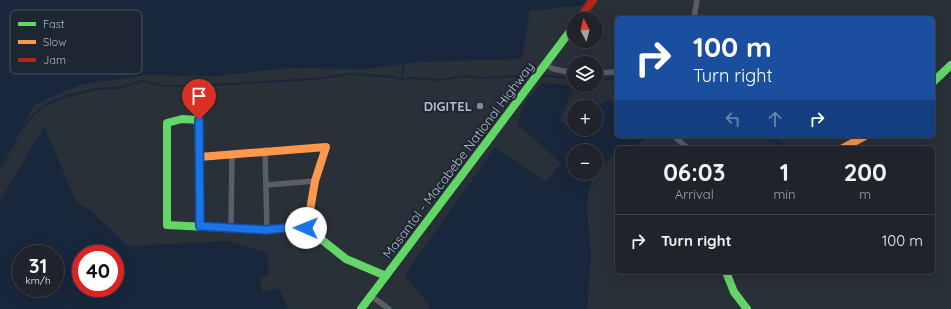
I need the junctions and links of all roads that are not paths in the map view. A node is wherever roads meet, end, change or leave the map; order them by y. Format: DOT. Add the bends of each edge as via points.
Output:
graph roads {
  1 [pos="593,0"];
  2 [pos="698,0"];
  3 [pos="584,12"];
  4 [pos="694,16"];
  5 [pos="567,35"];
  6 [pos="951,65"];
  7 [pos="544,66"];
  8 [pos="567,72"];
  9 [pos="603,72"];
  10 [pos="615,72"];
  11 [pos="935,80"];
  12 [pos="199,106"];
  13 [pos="199,120"];
  14 [pos="676,138"];
  15 [pos="861,138"];
  16 [pos="685,146"];
  17 [pos="847,146"];
  18 [pos="265,150"];
  19 [pos="232,153"];
  20 [pos="199,157"];
  21 [pos="315,181"];
  22 [pos="266,185"];
  23 [pos="200,226"];
  24 [pos="232,227"];
  25 [pos="306,228"];
  26 [pos="266,230"];
  27 [pos="726,274"];
  28 [pos="386,276"];
  29 [pos="371,296"];
  30 [pos="361,309"];
  31 [pos="389,309"];
  32 [pos="747,309"];
  1 -- 3 [label="street"];
  2 -- 4 [label="street"];
  5 -- 7 [label="street, Masantol - Macabebe National Highway"];
  6 -- 11 [label="street"];
  7 -- 8 [label="street"];
  7 -- 28 [label="street, Masantol - Macabebe National Highway"];
  9 -- 10 [label="street"];
  12 -- 13 [label="street"];
  13 -- 20 [label="street"];
  13 -- 23 [label="street" via="182,119 167,123 168,225"];
  14 -- 16 [label="street"];
  15 -- 17 [label="street"];
  18 -- 19 [label="street"];
  18 -- 21 [label="street" via="326,147"];
  18 -- 22 [label="street"];
  19 -- 20 [label="street"];
  19 -- 24 [label="street"];
  20 -- 23 [label="street"];
  21 -- 22 [label="street"];
  21 -- 25 [label="street"];
  22 -- 26 [label="street"];
  23 -- 24 [label="street"];
  24 -- 26 [label="street"];
  25 -- 26 [label="street"];
  25 -- 28 [label="street" via="346,259"];
  27 -- 32 [label="street" via="738,299"];
  28 -- 29 [label="street, Masantol - Macabebe National Highway"];
  29 -- 30 [label="street, Masantol - Macabebe National Highway"];
  29 -- 31 [label="street"];
}
